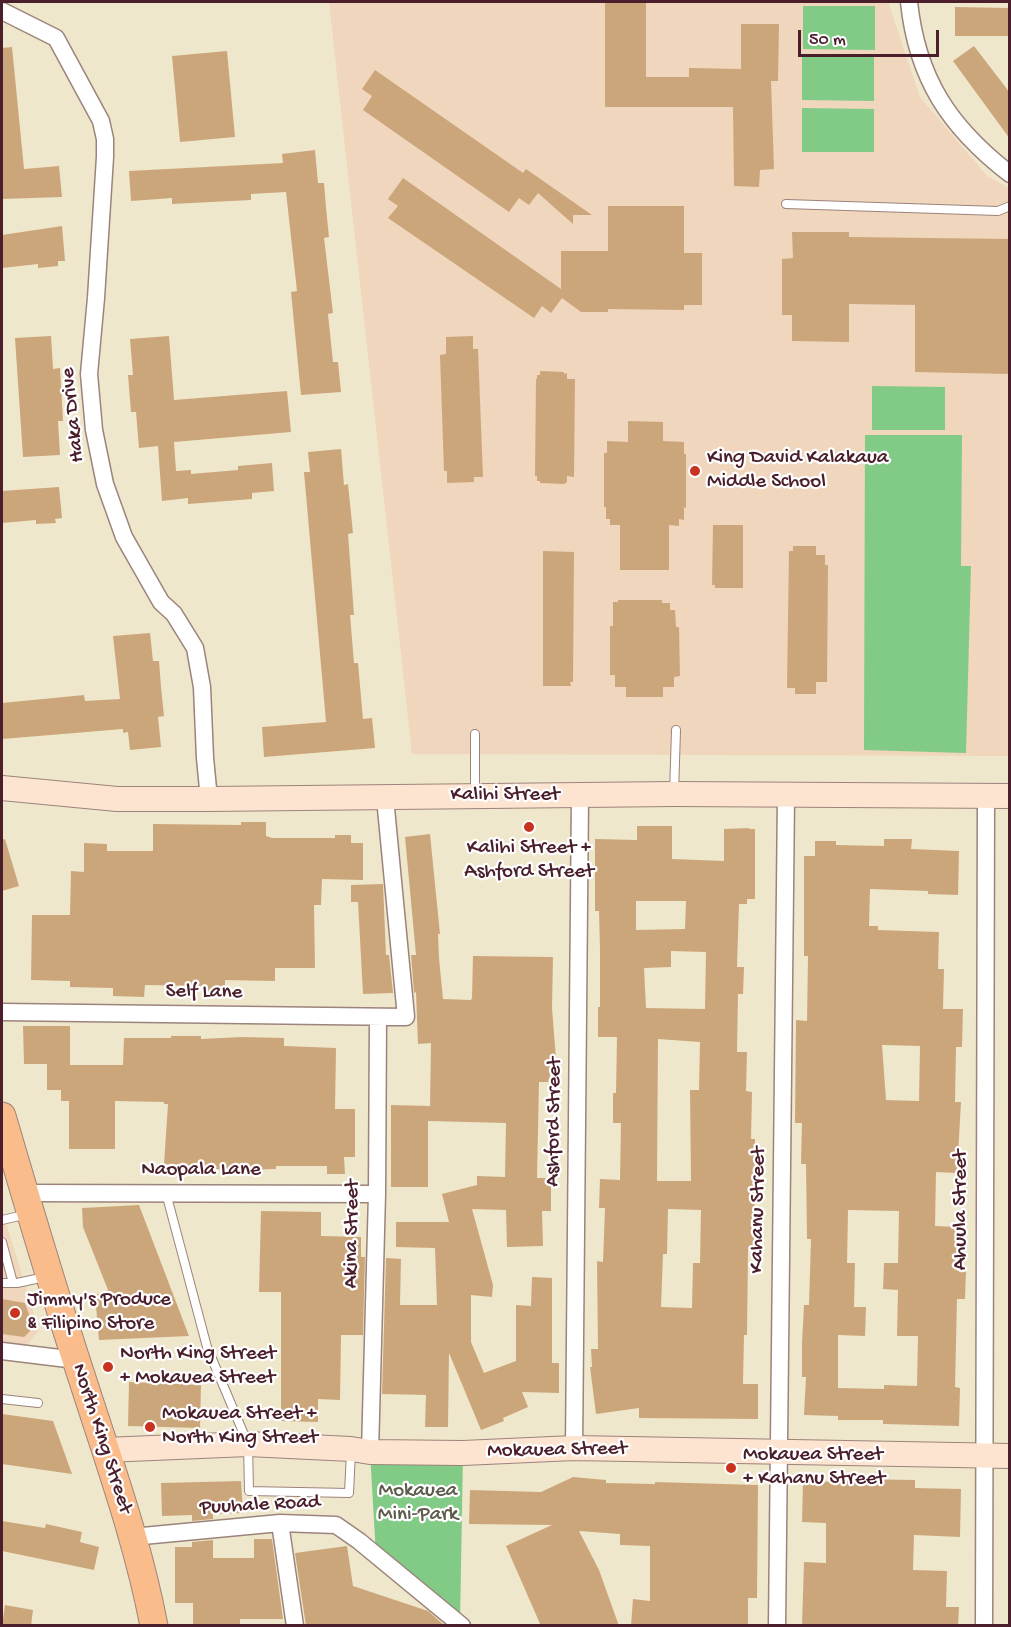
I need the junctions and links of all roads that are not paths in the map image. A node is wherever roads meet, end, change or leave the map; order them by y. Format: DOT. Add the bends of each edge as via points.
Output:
graph roads {
  1 [pos="909,2"];
  2 [pos="2,11"];
  3 [pos="1010,174"];
  4 [pos="786,204"];
  5 [pos="1010,206"];
  6 [pos="676,730"];
  7 [pos="475,734"];
  8 [pos="2,788"];
  9 [pos="674,794"];
  10 [pos="986,795"];
  11 [pos="475,796"];
  12 [pos="580,796"];
  13 [pos="786,796"];
  14 [pos="1010,796"];
  15 [pos="385,798"];
  16 [pos="209,800"];
  17 [pos="2,1012"];
  18 [pos="378,1017"];
  19 [pos="2,1116"];
  20 [pos="166,1193"];
  21 [pos="377,1194"];
  22 [pos="27,1203"];
  23 [pos="2,1220"];
  24 [pos="2,1242"];
  25 [pos="49,1276"];
  26 [pos="2,1283"];
  27 [pos="13,1283"];
  28 [pos="2,1351"];
  29 [pos="76,1360"];
  30 [pos="2,1399"];
  31 [pos="38,1403"];
  32 [pos="248,1444"];
  33 [pos="574,1448"];
  34 [pos="105,1450"];
  35 [pos="361,1450"];
  36 [pos="778,1452"];
  37 [pos="984,1456"];
  38 [pos="1010,1456"];
  39 [pos="280,1523"];
  40 [pos="132,1537"];
  41 [pos="154,1626"];
  42 [pos="295,1626"];
  43 [pos="462,1626"];
  44 [pos="777,1626"];
  45 [pos="984,1626"];
  1 -- 3 [label="street" via="914,39 930,84 965,134"];
  2 -- 16 [label="street, Haka Drive" via="56,38 101,121 105,157 89,374 94,430 105,484 124,537 161,602 174,614 195,648 202,687"];
  4 -- 5 [label="lane" via="998,211"];
  6 -- 9 [label="lane"];
  7 -- 11 [label="lane"];
  8 -- 16 [label="main road, Kalihi Street" via="117,799"];
  9 -- 12 [label="main road, Kalihi Street"];
  9 -- 13 [label="main road, Kalihi Street"];
  10 -- 13 [label="main road, Kalihi Street"];
  10 -- 14 [label="main road, Kalihi Street"];
  10 -- 37 [label="street, Ahuula Street"];
  11 -- 12 [label="main road, Kalihi Street"];
  11 -- 15 [label="main road, Kalihi Street"];
  12 -- 33 [label="street, Ashford Street"];
  13 -- 36 [label="street, Kahanu Street"];
  15 -- 16 [label="main road, Kalihi Street"];
  15 -- 18 [label="street, Self Lane" via="406,1017"];
  17 -- 18 [label="street, Self Lane"];
  18 -- 21 [label="street, Akina Street"];
  19 -- 22 [label="main road, North King Street"];
  20 -- 21 [label="street, Naopala Lane"];
  20 -- 22 [label="street, Naopala Lane"];
  20 -- 32 [label="lane" via="207,1347"];
  21 -- 35 [label="street, Akina Street"];
  22 -- 23 [label="lane"];
  22 -- 25 [label="main road, North King Street"];
  24 -- 27 [label="lane"];
  25 -- 27 [label="lane"];
  25 -- 29 [label="main road, North King Street"];
  26 -- 27 [label="lane"];
  28 -- 29 [label="street"];
  29 -- 34 [label="main road, North King Street"];
  30 -- 31 [label="lane"];
  32 -- 34 [label="main road, Mokauea Street"];
  32 -- 35 [label="main road, Mokauea Street"];
  32 -- 35 [label="lane" via="249,1491 349,1493"];
  33 -- 35 [label="main road, Mokauea Street" via="463,1453"];
  33 -- 36 [label="main road, Mokauea Street"];
  34 -- 40 [label="main road, North King Street"];
  36 -- 37 [label="main road, Mokauea Street"];
  36 -- 44 [label="street, Kahanu Street"];
  37 -- 38 [label="main road, Mokauea Street"];
  37 -- 45 [label="street, Ahuula Street"];
  39 -- 40 [label="street, Puuhale Road"];
  39 -- 42 [label="street"];
  39 -- 43 [label="street, Puuhale Road" via="336,1525"];
  40 -- 41 [label="main road, North King Street"];
}
